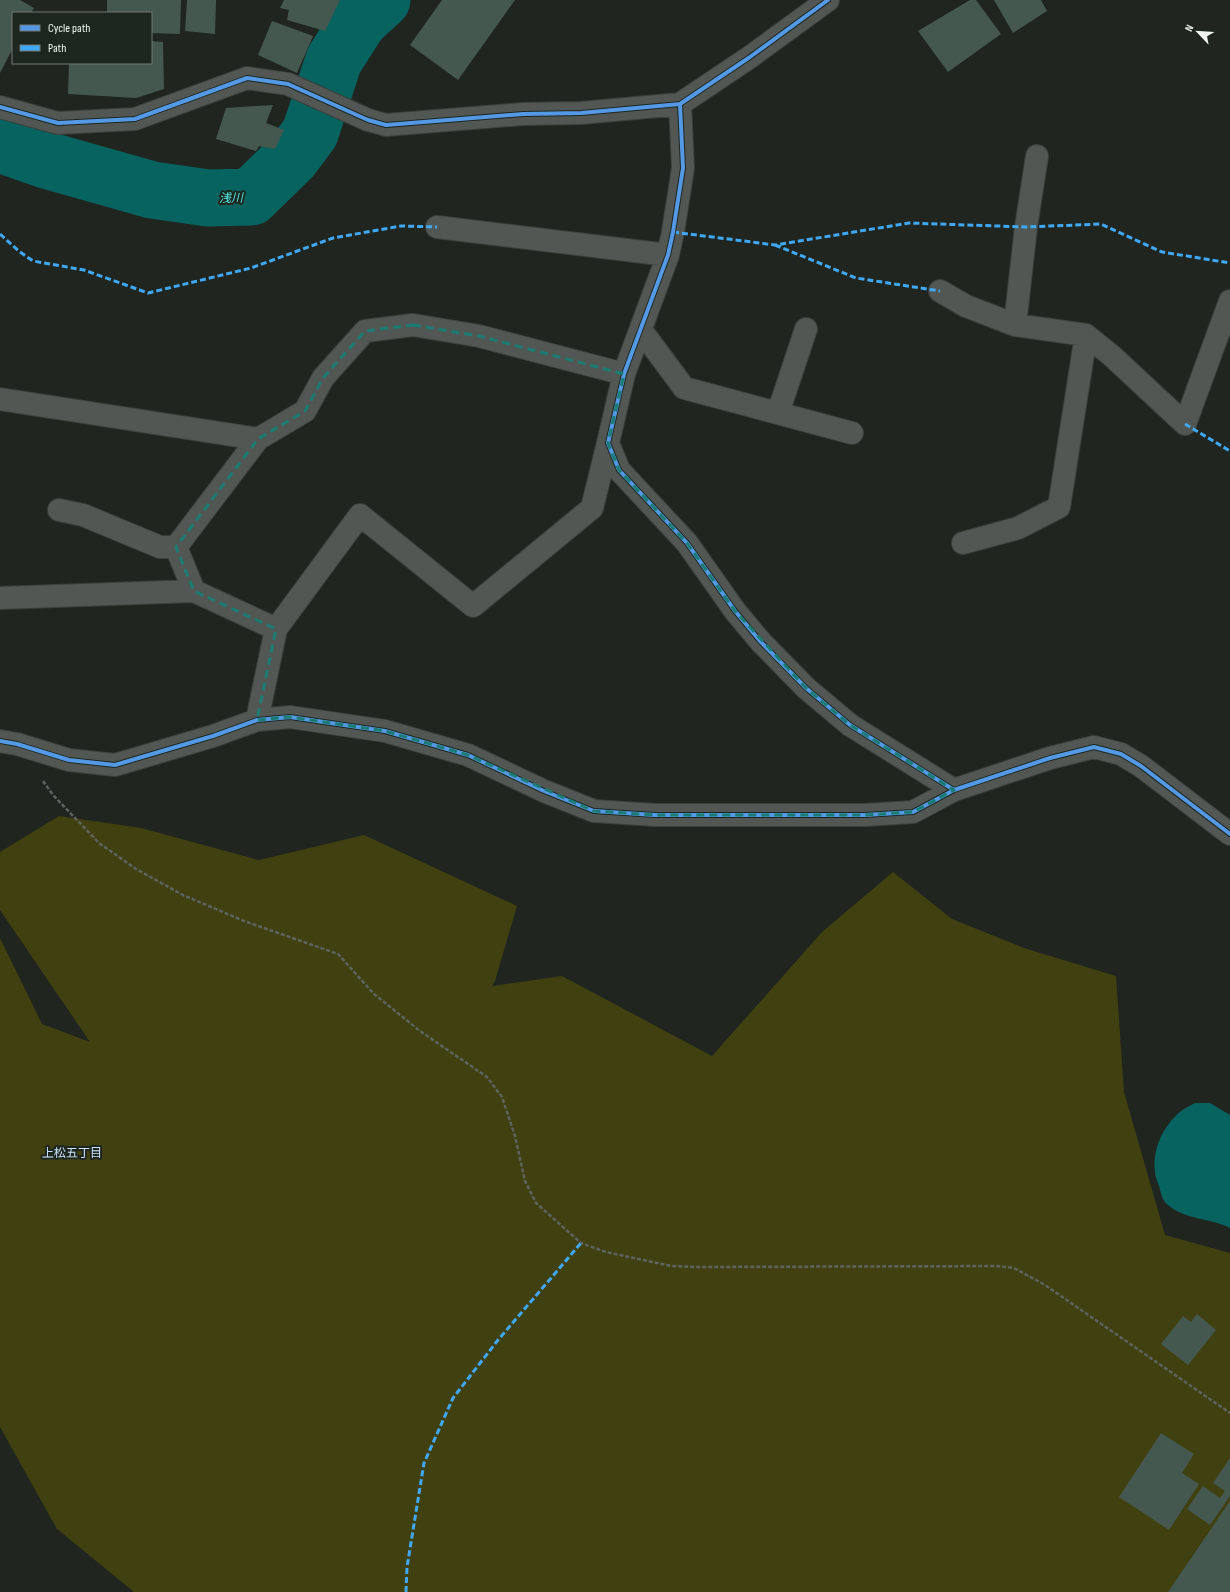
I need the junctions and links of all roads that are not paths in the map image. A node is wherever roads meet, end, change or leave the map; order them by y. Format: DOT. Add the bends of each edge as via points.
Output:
graph roads {
  1 [pos="828,0"];
  2 [pos="680,104"];
  3 [pos="0,107"];
  4 [pos="1037,156"];
  5 [pos="437,227"];
  6 [pos="668,255"];
  7 [pos="940,291"];
  8 [pos="1230,301"];
  9 [pos="1016,325"];
  10 [pos="806,329"];
  11 [pos="641,330"];
  12 [pos="1086,335"];
  13 [pos="624,374"];
  14 [pos="0,399"];
  15 [pos="778,413"];
  16 [pos="852,433"];
  17 [pos="258,439"];
  18 [pos="608,443"];
  19 [pos="59,510"];
  20 [pos="963,543"];
  21 [pos="176,547"];
  22 [pos="194,591"];
  23 [pos="0,598"];
  24 [pos="276,629"];
  25 [pos="257,720"];
  26 [pos="9,743"];
  27 [pos="954,790"];
  28 [pos="1230,834"];
  1 -- 2 [label="street"];
  2 -- 3 [label="street" via="386,125 368,120 288,84 247,78 135,119 58,123"];
  2 -- 6 [label="street" via="683,168"];
  4 -- 9 [label="street" via="1026,227"];
  5 -- 6 [label="street"];
  6 -- 11 [label="street"];
  7 -- 9 [label="street" via="966,306"];
  8 -- 12 [label="street" via="1185,424"];
  9 -- 12 [label="street"];
  10 -- 15 [label="street"];
  11 -- 13 [label="street"];
  11 -- 15 [label="street" via="684,388"];
  12 -- 20 [label="street" via="1059,507 1018,528"];
  13 -- 17 [label="street" via="479,336 420,326 365,331 323,378 305,411"];
  13 -- 18 [label="street"];
  14 -- 17 [label="street"];
  15 -- 16 [label="street"];
  17 -- 21 [label="street"];
  18 -- 24 [label="street" via="592,508 472,606 360,515"];
  18 -- 27 [label="street" via="619,470 687,543 735,611 760,641 806,688 850,725"];
  19 -- 21 [label="street" via="83,515 160,547"];
  21 -- 22 [label="street"];
  22 -- 23 [label="street"];
  22 -- 24 [label="street"];
  24 -- 25 [label="street"];
  25 -- 26 [label="street" via="115,765 70,760"];
  25 -- 27 [label="street" via="290,717 384,731 468,755 544,791 594,811 655,815 865,815 913,812"];
  27 -- 28 [label="street" via="1050,758 1094,747 1121,754 1141,766"];
}
